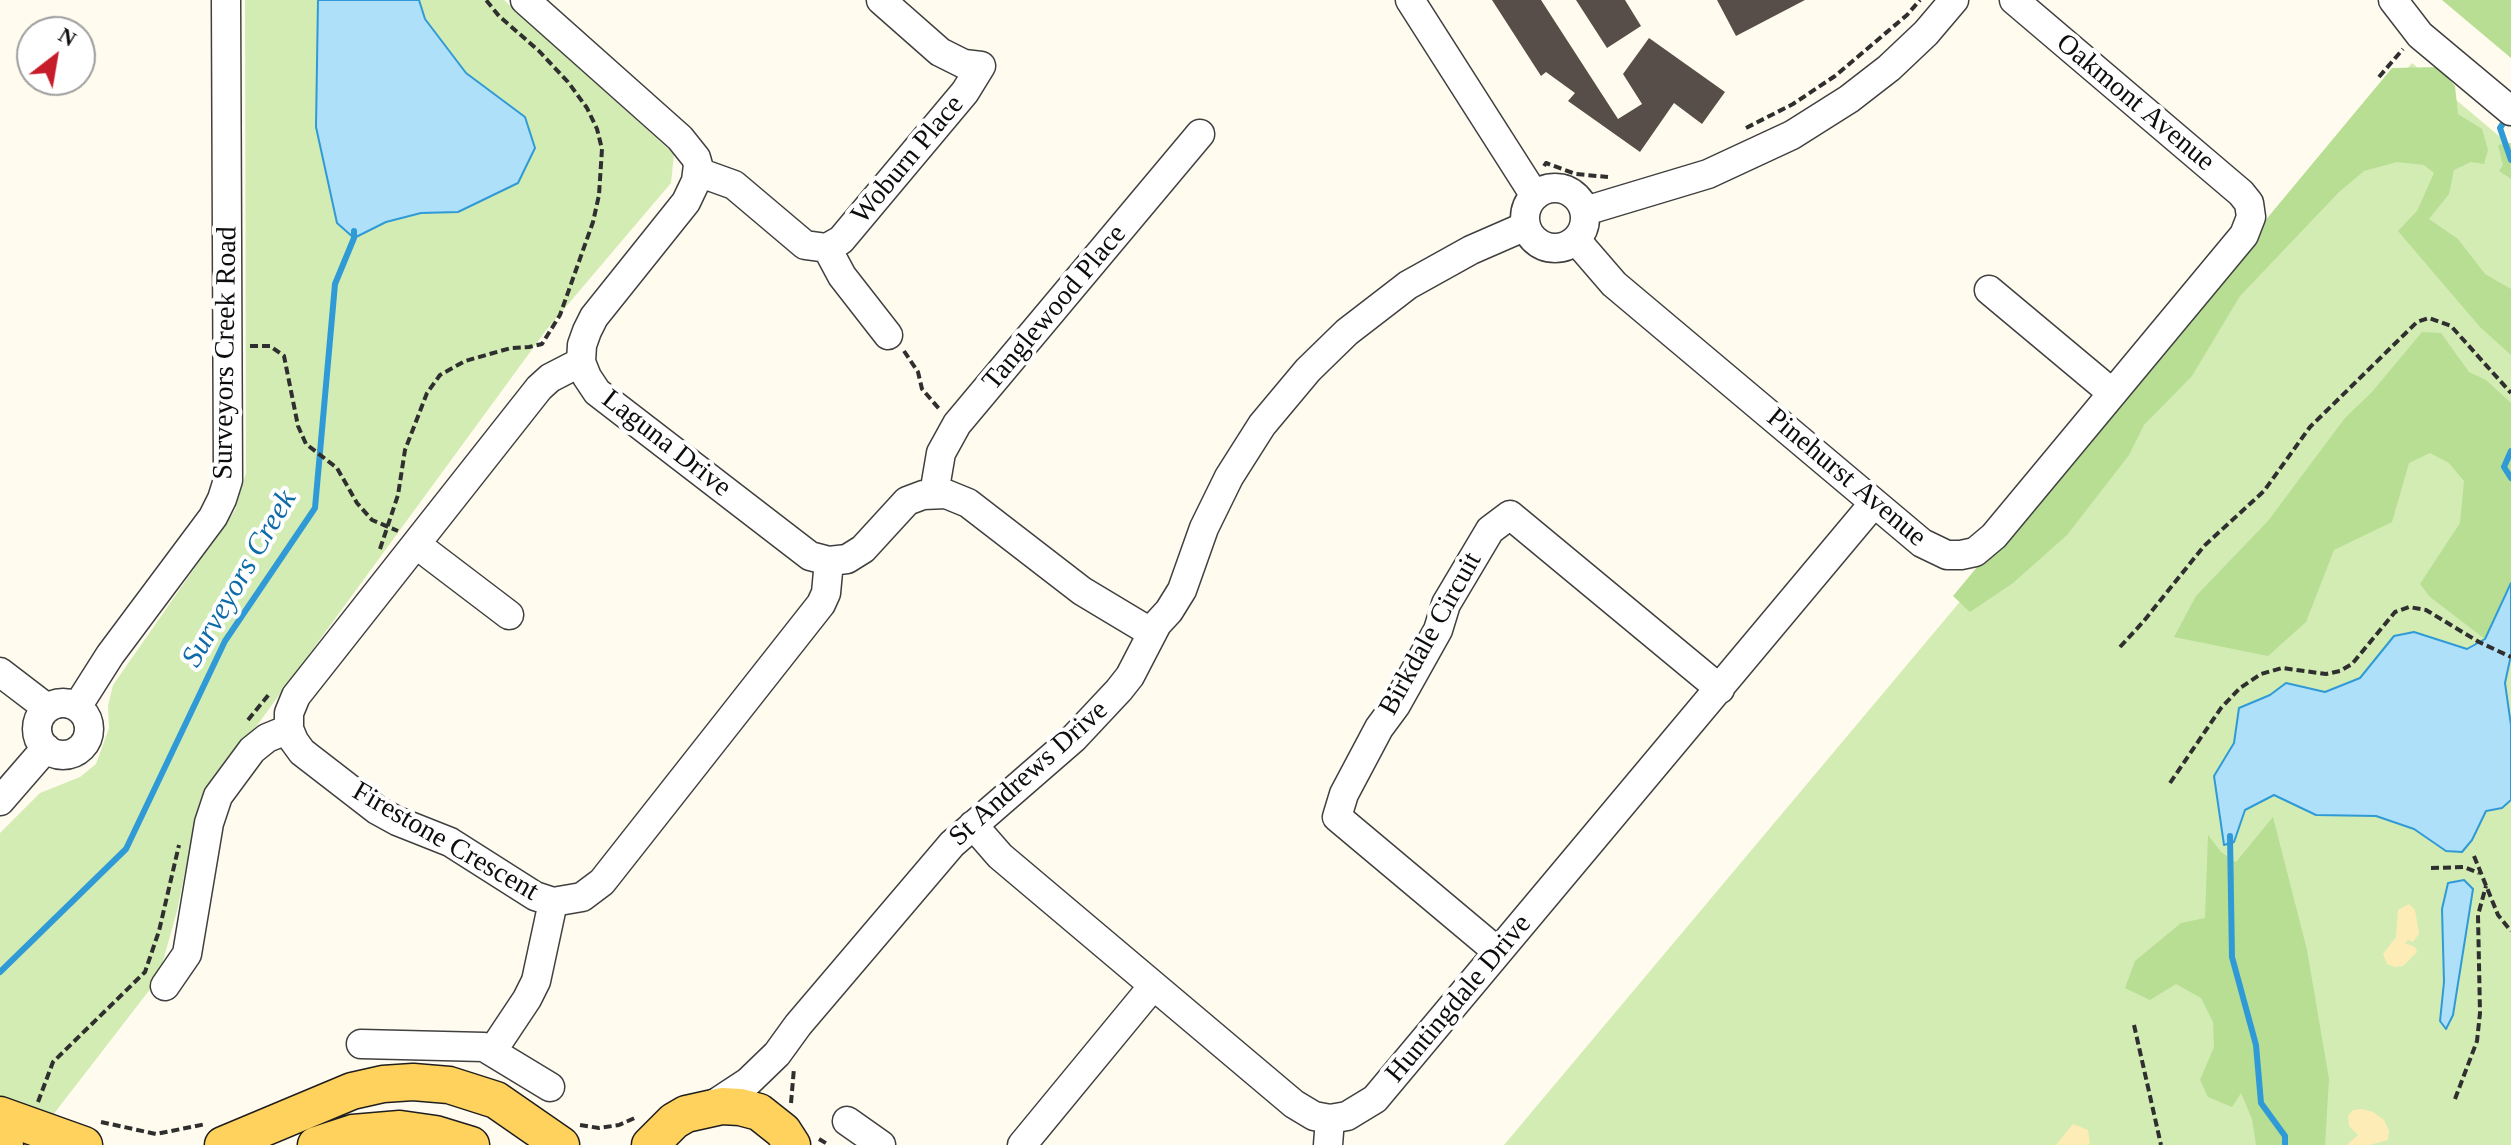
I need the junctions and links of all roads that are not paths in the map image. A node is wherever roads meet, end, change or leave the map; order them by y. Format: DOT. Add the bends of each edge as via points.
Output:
graph roads {
  1 [pos="226,0"];
  2 [pos="525,0"];
  3 [pos="881,0"];
  4 [pos="1410,0"];
  5 [pos="2014,0"];
  6 [pos="2393,0"];
  7 [pos="1935,4"];
  8 [pos="2511,111"];
  9 [pos="1200,134"];
  10 [pos="698,172"];
  11 [pos="1535,196"];
  12 [pos="2251,210"];
  13 [pos="1585,211"];
  14 [pos="1526,226"];
  15 [pos="1576,240"];
  16 [pos="827,248"];
  17 [pos="1989,290"];
  18 [pos="888,335"];
  19 [pos="581,362"];
  20 [pos="2111,392"];
  21 [pos="934,494"];
  22 [pos="1874,503"];
  23 [pos="417,545"];
  24 [pos="829,561"];
  25 [pos="509,615"];
  26 [pos="1152,633"];
  27 [pos="0,672"];
  28 [pos="1720,689"];
  29 [pos="77,707"];
  30 [pos="47,708"];
  31 [pos="289,729"];
  32 [pos="46,748"];
  33 [pos="0,801"];
  34 [pos="973,825"];
  35 [pos="553,902"];
  36 [pos="1498,952"];
  37 [pos="165,986"];
  38 [pos="1153,986"];
  39 [pos="361,1044"];
  40 [pos="493,1050"];
  41 [pos="777,1054"];
  42 [pos="550,1087"];
  43 [pos="710,1107"];
  44 [pos="0,1115"];
  45 [pos="847,1121"];
  46 [pos="1329,1132"];
  47 [pos="789,1138"];
  48 [pos="649,1144"];
  49 [pos="84,1145"];
  50 [pos="223,1145"];
  51 [pos="316,1145"];
  52 [pos="471,1145"];
  53 [pos="561,1145"];
  54 [pos="881,1145"];
  55 [pos="1022,1145"];
  1 -- 29 [label="street, Surveyors Creek Road" via="229,464 222,499"];
  2 -- 10 [label="street" via="680,138 696,158"];
  3 -- 16 [label="street, Woburn Place" via="940,52 981,66 841,240"];
  4 -- 11 [label="street"];
  5 -- 12 [label="street, Oakmont Avenue" via="2241,193"];
  6 -- 8 [label="street" via="2420,35"];
  7 -- 13 [label="street" via="1926,33 1869,85 1792,135 1708,174"];
  9 -- 21 [label="street, Tanglewood Place" via="957,424 941,453"];
  10 -- 16 [label="street, Woburn Place" via="734,185 805,245"];
  10 -- 19 [label="street, Laguna Drive" via="686,202 594,317"];
  11 -- 13 [label="street" via="1560,188 1576,196"];
  11 -- 14 [label="street" via="1526,210"];
  12 -- 20 [label="street, Pinehurst Avenue" via="2244,235"];
  13 -- 15 [label="street" via="1583,232"];
  14 -- 15 [label="street" via="1543,246 1561,248"];
  14 -- 26 [label="street, St Andrews Drive" via="1408,285 1308,370 1237,464 1208,518 1182,590"];
  15 -- 22 [label="street, Pinehurst Avenue" via="1614,284"];
  16 -- 18 [label="street, Woburn Place"];
  17 -- 20 [label="street"];
  19 -- 23 [label="street" via="539,388"];
  19 -- 24 [label="street, Laguna Drive" via="597,392 801,550"];
  20 -- 22 [label="street, Pinehurst Avenue" via="1994,536 1975,552 1955,555 1929,548"];
  21 -- 24 [label="street" via="907,501 854,555"];
  21 -- 26 [label="street" via="968,503 1082,591"];
  22 -- 28 [label="street, Huntingdale Drive"];
  23 -- 25 [label="street"];
  23 -- 31 [label="street" via="296,696"];
  24 -- 35 [label="street, Firestone Crescent" via="821,604 602,882 582,897"];
  26 -- 34 [label="street, St Andrews Drive" via="1130,676 1096,716"];
  27 -- 30 [label="street"];
  28 -- 36 [label="street, Huntingdale Drive"];
  28 -- 36 [label="street, Birkdale Circuit" via="1510,515 1490,530 1379,728 1337,817"];
  29 -- 30 [label="street" via="62,702"];
  29 -- 32 [label="street" via="88,720 84,744 61,755"];
  30 -- 32 [label="street" via="37,728"];
  31 -- 35 [label="street, Firestone Crescent" via="302,752 377,810 450,842"];
  31 -- 37 [label="street" via="260,742 218,796 187,954"];
  32 -- 33 [label="street"];
  34 -- 38 [label="street, Huntingdale Drive" via="1000,856"];
  34 -- 41 [label="street, St Andrews Drive" via="932,865"];
  35 -- 40 [label="street" via="536,981"];
  36 -- 46 [label="street, Huntingdale Drive" via="1375,1099"];
  38 -- 46 [label="street, Huntingdale Drive"];
  38 -- 55 [label="street"];
  39 -- 40 [label="street" via="472,1045"];
  40 -- 42 [label="street"];
  41 -- 43 [label="street, St Andrews Drive"];
  41 -- 47 [label="street, St Andrews Drive" via="766,1098"];
  43 -- 47 [label="main road" via="749,1109"];
  43 -- 48 [label="main road" via="674,1121"];
  44 -- 49 [label="main road"];
  45 -- 54 [label="street"];
  50 -- 53 [label="main road" via="352,1091 413,1082 449,1085 496,1100"];
  51 -- 52 [label="main road" via="353,1133 400,1129"];
}
